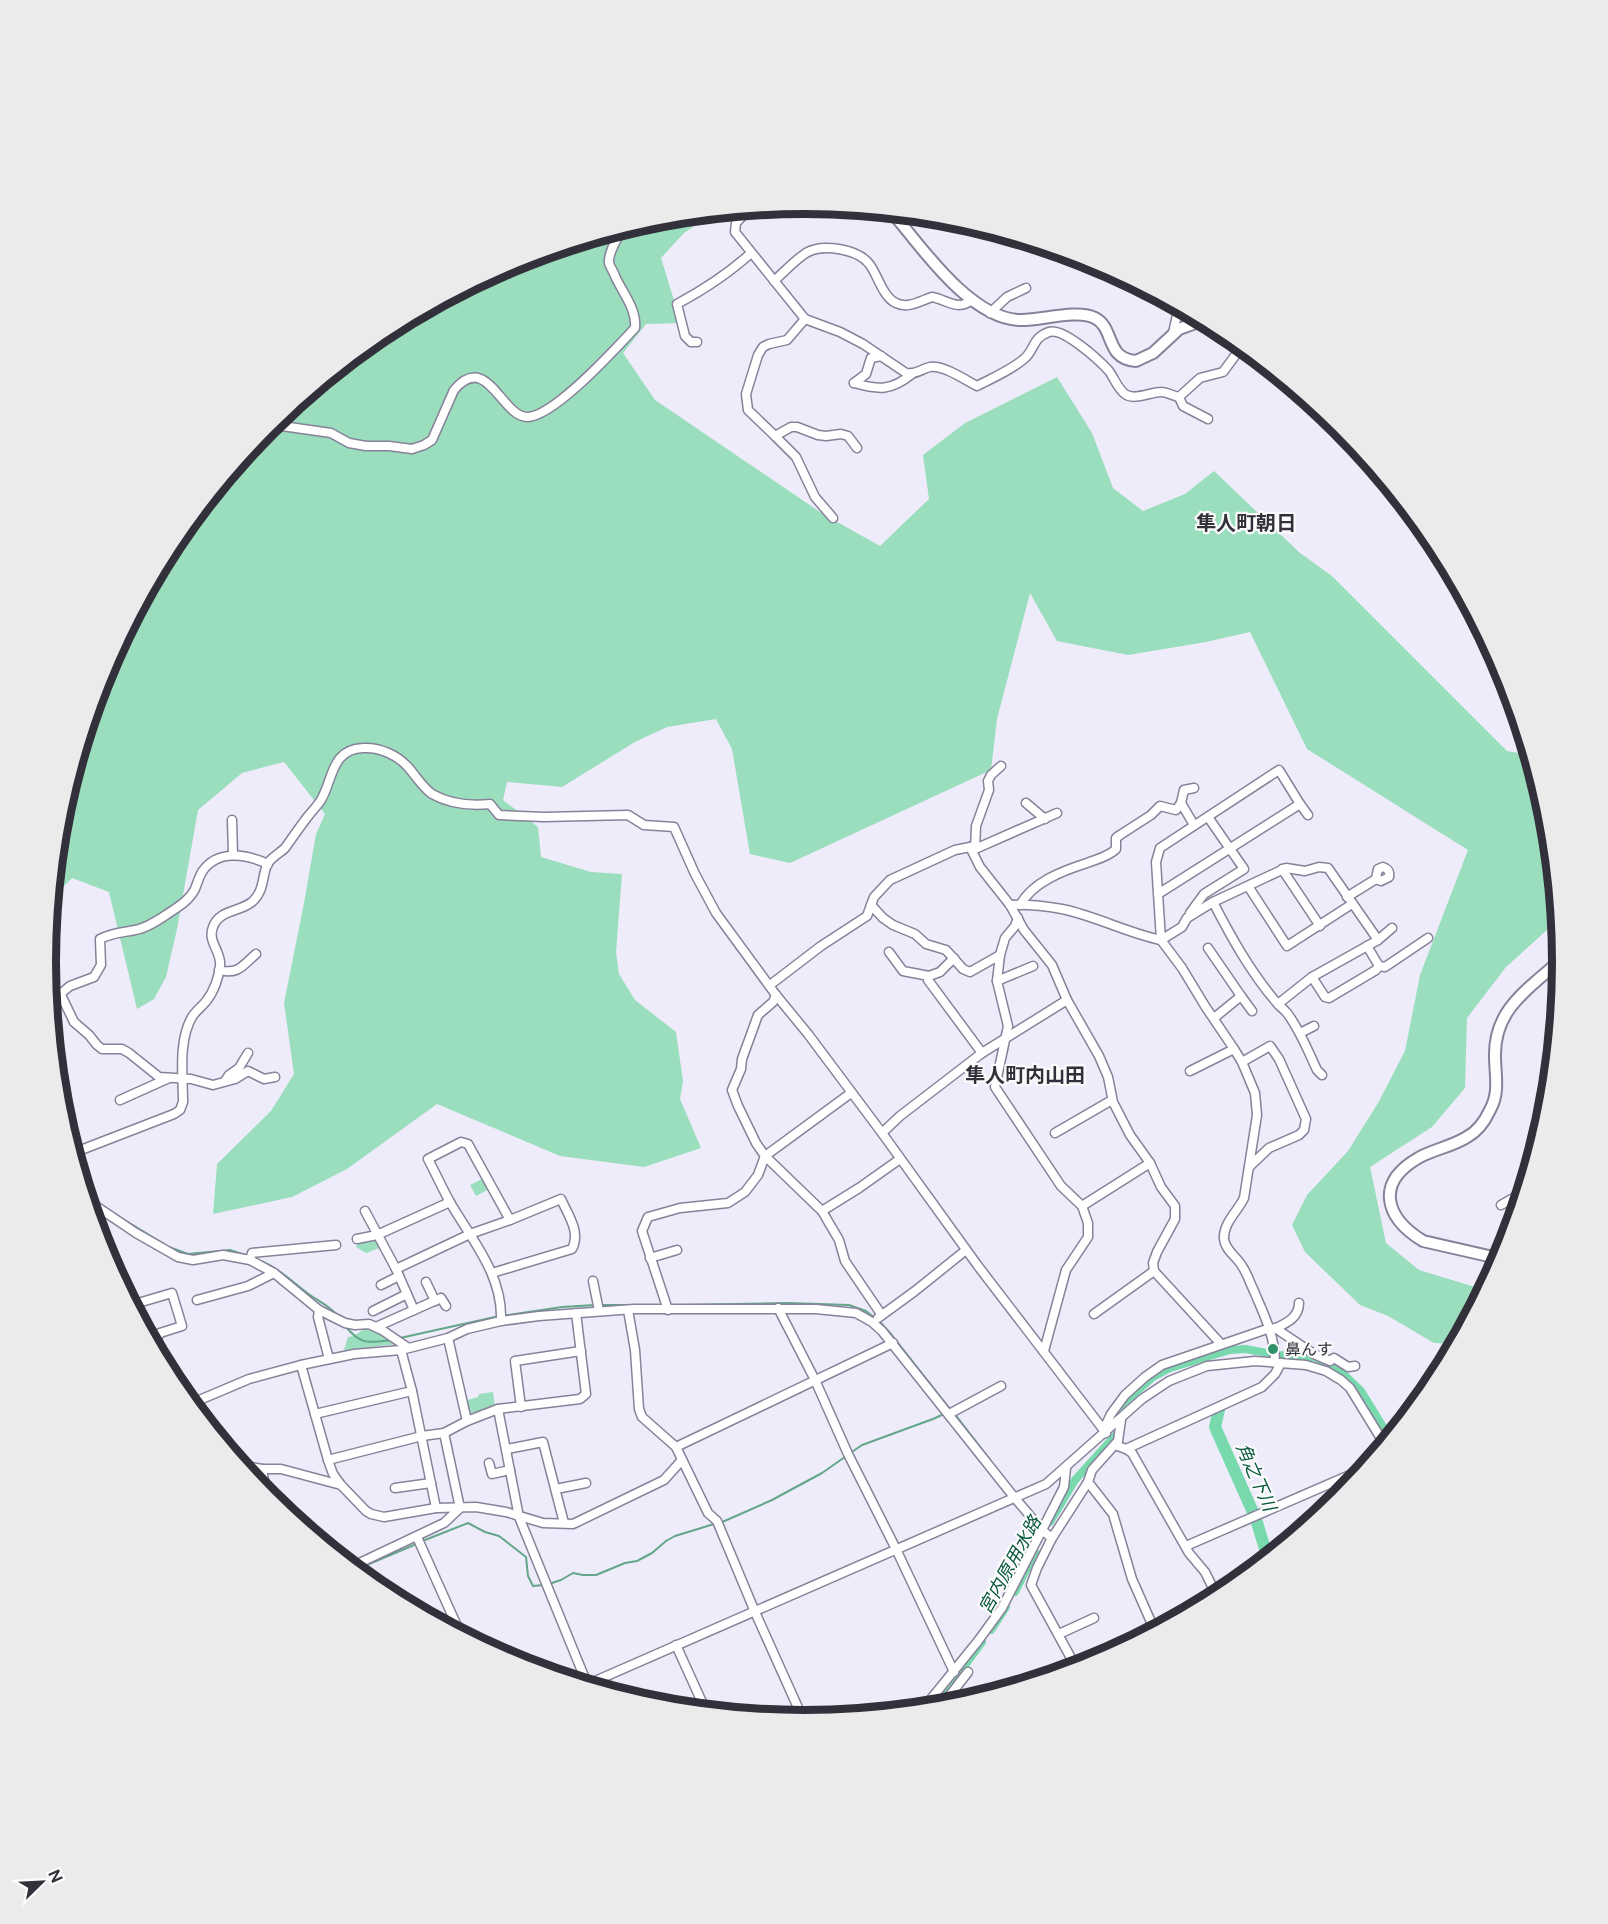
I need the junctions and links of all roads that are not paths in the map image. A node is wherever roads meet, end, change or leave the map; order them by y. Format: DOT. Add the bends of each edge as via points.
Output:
graph roads {
  1 [pos="743,216"];
  2 [pos="898,220"];
  3 [pos="619,237"];
  4 [pos="751,253"];
  5 [pos="774,281"];
  6 [pos="1026,288"];
  7 [pos="973,299"];
  8 [pos="990,314"];
  9 [pos="1177,314"];
  10 [pos="805,319"];
  11 [pos="1194,324"];
  12 [pos="1173,333"];
  13 [pos="697,342"];
  14 [pos="1238,352"];
  15 [pos="881,356"];
  16 [pos="912,374"];
  17 [pos="1179,398"];
  18 [pos="1208,419"];
  19 [pos="282,426"];
  20 [pos="775,436"];
  21 [pos="857,448"];
  22 [pos="832,518"];
  23 [pos="1001,766"];
  24 [pos="1194,788"];
  25 [pos="1026,802"];
  26 [pos="1181,803"];
  27 [pos="1300,804"];
  28 [pos="1057,813"];
  29 [pos="1308,815"];
  30 [pos="1208,817"];
  31 [pos="1045,819"];
  32 [pos="232,820"];
  33 [pos="1194,825"];
  34 [pos="973,848"];
  35 [pos="1230,849"];
  36 [pos="233,855"];
  37 [pos="268,864"];
  38 [pos="1282,869"];
  39 [pos="1376,879"];
  40 [pos="1248,886"];
  41 [pos="1158,894"];
  42 [pos="1350,901"];
  43 [pos="1213,902"];
  44 [pos="871,905"];
  45 [pos="1015,905"];
  46 [pos="1018,918"];
  47 [pos="1187,918"];
  48 [pos="1320,926"];
  49 [pos="1392,928"];
  50 [pos="1428,938"];
  51 [pos="1161,940"];
  52 [pos="1378,940"];
  53 [pos="1367,946"];
  54 [pos="1208,948"];
  55 [pos="889,952"];
  56 [pos="256,954"];
  57 [pos="1000,955"];
  58 [pos="954,958"];
  59 [pos="1033,966"];
  60 [pos="1379,966"];
  61 [pos="1552,968"];
  62 [pos="219,970"];
  63 [pos="928,976"];
  64 [pos="1312,978"];
  65 [pos="997,981"];
  66 [pos="770,986"];
  67 [pos="60,993"];
  68 [pos="776,995"];
  69 [pos="57,996"];
  70 [pos="1241,996"];
  71 [pos="1067,1000"];
  72 [pos="1278,1004"];
  73 [pos="1252,1011"];
  74 [pos="1214,1018"];
  75 [pos="1314,1026"];
  76 [pos="1300,1033"];
  77 [pos="1006,1040"];
  78 [pos="1234,1049"];
  79 [pos="248,1053"];
  80 [pos="982,1053"];
  81 [pos="1242,1062"];
  82 [pos="1190,1071"];
  83 [pos="1322,1075"];
  84 [pos="275,1077"];
  85 [pos="169,1078"];
  86 [pos="183,1079"];
  87 [pos="225,1081"];
  88 [pos="850,1093"];
  89 [pos="120,1100"];
  90 [pos="1112,1100"];
  91 [pos="882,1133"];
  92 [pos="1056,1133"];
  93 [pos="80,1150"];
  94 [pos="765,1156"];
  95 [pos="900,1159"];
  96 [pos="1150,1163"];
  97 [pos="1249,1167"];
  98 [pos="1515,1197"];
  99 [pos="450,1202"];
  100 [pos="1501,1205"];
  101 [pos="96,1206"];
  102 [pos="1082,1206"];
  103 [pos="365,1211"];
  104 [pos="822,1211"];
  105 [pos="510,1220"];
  106 [pos="470,1234"];
  107 [pos="377,1235"];
  108 [pos="357,1239"];
  109 [pos="336,1245"];
  110 [pos="677,1250"];
  111 [pos="966,1250"];
  112 [pos="1492,1257"];
  113 [pos="650,1258"];
  114 [pos="250,1260"];
  115 [pos="1154,1270"];
  116 [pos="274,1273"];
  117 [pos="397,1273"];
  118 [pos="492,1273"];
  119 [pos="593,1281"];
  120 [pos="426,1282"];
  121 [pos="381,1285"];
  122 [pos="407,1294"];
  123 [pos="197,1300"];
  124 [pos="435,1301"];
  125 [pos="138,1303"];
  126 [pos="1299,1303"];
  127 [pos="667,1305"];
  128 [pos="446,1306"];
  129 [pos="599,1307"];
  130 [pos="778,1308"];
  131 [pos="319,1310"];
  132 [pos="414,1310"];
  133 [pos="628,1310"];
  134 [pos="373,1311"];
  135 [pos="576,1313"];
  136 [pos="882,1314"];
  137 [pos="1094,1314"];
  138 [pos="501,1321"];
  139 [pos="872,1322"];
  140 [pos="376,1327"];
  141 [pos="1272,1329"];
  142 [pos="157,1338"];
  143 [pos="448,1338"];
  144 [pos="893,1343"];
  145 [pos="1221,1344"];
  146 [pos="404,1349"];
  147 [pos="581,1351"];
  148 [pos="1044,1351"];
  149 [pos="329,1359"];
  150 [pos="1278,1362"];
  151 [pos="301,1365"];
  152 [pos="1328,1366"];
  153 [pos="1354,1366"];
  154 [pos="815,1380"];
  155 [pos="1001,1386"];
  156 [pos="412,1391"];
  157 [pos="198,1401"];
  158 [pos="521,1407"];
  159 [pos="498,1409"];
  160 [pos="950,1412"];
  161 [pos="315,1414"];
  162 [pos="1121,1420"];
  163 [pos="467,1421"];
  164 [pos="1105,1431"];
  165 [pos="444,1433"];
  166 [pos="422,1436"];
  167 [pos="1381,1439"];
  168 [pos="1115,1445"];
  169 [pos="676,1447"];
  170 [pos="507,1449"];
  171 [pos="1126,1449"];
  172 [pos="328,1460"];
  173 [pos="682,1460"];
  174 [pos="489,1463"];
  175 [pos="252,1468"];
  176 [pos="1066,1468"];
  177 [pos="262,1469"];
  178 [pos="510,1470"];
  179 [pos="1347,1476"];
  180 [pos="264,1479"];
  181 [pos="1088,1482"];
  182 [pos="430,1483"];
  183 [pos="586,1483"];
  184 [pos="341,1485"];
  185 [pos="395,1488"];
  186 [pos="556,1489"];
  187 [pos="1014,1497"];
  188 [pos="436,1508"];
  189 [pos="460,1508"];
  190 [pos="519,1517"];
  191 [pos="564,1523"];
  192 [pos="1045,1527"];
  193 [pos="417,1537"];
  194 [pos="1052,1538"];
  195 [pos="1186,1546"];
  196 [pos="896,1549"];
  197 [pos="359,1563"];
  198 [pos="1213,1589"];
  199 [pos="755,1612"];
  200 [pos="1094,1618"];
  201 [pos="456,1624"];
  202 [pos="1152,1624"];
  203 [pos="1059,1634"];
  204 [pos="676,1645"];
  205 [pos="1073,1661"];
  206 [pos="954,1671"];
  207 [pos="968,1672"];
  208 [pos="584,1677"];
  209 [pos="596,1681"];
  210 [pos="949,1696"];
  211 [pos="931,1699"];
  212 [pos="702,1703"];
  213 [pos="799,1711"];
  1 -- 4 [label="street" via="734,227 735,232"];
  2 -- 7 [label="main road" via="939,269"];
  3 -- 19 [label="street" via="609,263 635,316 635,328 603,363 542,413 525,417 518,414 480,378 460,383 432,440 412,449 349,444 332,433"];
  4 -- 5 [label="street"];
  4 -- 13 [label="street" via="707,288 677,304 685,336"];
  5 -- 7 [label="street" via="807,252 842,249 869,263 887,294 898,304 908,306 932,297 958,306"];
  5 -- 10 [label="street"];
  6 -- 8 [label="street" via="1007,297"];
  7 -- 8 [label="main road"];
  8 -- 12 [label="main road" via="1021,321 1093,316 1104,326 1115,351 1131,361 1153,353"];
  9 -- 12 [label="street"];
  10 -- 15 [label="street" via="840,332"];
  10 -- 20 [label="street" via="787,340 763,347 746,394 748,410"];
  11 -- 12 [label="main road"];
  14 -- 17 [label="street" via="1223,372 1200,378"];
  15 -- 16 [label="street"];
  15 -- 16 [label="street" via="872,358 866,374 854,383 885,389"];
  16 -- 17 [label="street" via="931,367 977,386 1027,357 1032,345 1051,331 1060,332 1096,357 1124,394 1133,397 1162,392"];
  17 -- 18 [label="street" via="1183,406"];
  20 -- 21 [label="street" via="796,427 826,436 848,436"];
  20 -- 22 [label="street" via="796,457 815,497"];
  23 -- 34 [label="street" via="988,781"];
  24 -- 26 [label="street" via="1185,790"];
  25 -- 31 [label="street"];
  26 -- 33 [label="street"];
  26 -- 45 [label="street" via="1176,810 1160,806 1116,838 1116,849 1110,855 1041,883"];
  27 -- 29 [label="street"];
  27 -- 30 [label="street" via="1279,770"];
  27 -- 35 [label="street"];
  28 -- 31 [label="street"];
  30 -- 33 [label="street"];
  30 -- 35 [label="street"];
  31 -- 34 [label="street"];
  32 -- 36 [label="street"];
  33 -- 41 [label="street" via="1160,848 1156,862"];
  34 -- 44 [label="street" via="955,850 890,880"];
  34 -- 45 [label="street" via="980,867"];
  35 -- 41 [label="street"];
  35 -- 47 [label="street" via="1244,869 1204,894"];
  36 -- 37 [label="street" via="253,857"];
  36 -- 67 [label="street" via="215,858 202,872 185,903 139,929 100,939 101,964 94,977"];
  37 -- 62 [label="street" via="258,895 251,903 215,922 211,941 221,963"];
  37 -- 66 [label="street" via="321,800 340,758 362,747 378,749 395,755 432,794 474,806 490,804 499,815 628,815 644,825 674,827 716,913"];
  38 -- 40 [label="street"];
  38 -- 42 [label="street" via="1328,868"];
  38 -- 48 [label="street"];
  39 -- 42 [label="street"];
  40 -- 43 [label="street"];
  40 -- 48 [label="street" via="1287,946"];
  41 -- 51 [label="street"];
  42 -- 48 [label="street"];
  42 -- 52 [label="street"];
  43 -- 47 [label="street"];
  43 -- 72 [label="street" via="1246,960"];
  44 -- 58 [label="street" via="893,925 915,934 926,944 946,950"];
  44 -- 66 [label="street" via="867,916 820,946"];
  45 -- 46 [label="street"];
  45 -- 51 [label="street" via="1062,909"];
  46 -- 57 [label="street"];
  46 -- 71 [label="street" via="1052,964"];
  47 -- 51 [label="street" via="1182,927"];
  49 -- 52 [label="street"];
  50 -- 60 [label="street"];
  51 -- 74 [label="street"];
  52 -- 53 [label="street"];
  53 -- 60 [label="street"];
  53 -- 64 [label="street"];
  54 -- 70 [label="street"];
  55 -- 63 [label="street" via="903,970"];
  56 -- 62 [label="street" via="237,972"];
  57 -- 58 [label="street" via="970,972"];
  57 -- 65 [label="street"];
  58 -- 63 [label="street" via="940,972"];
  59 -- 65 [label="street"];
  60 -- 64 [label="street" via="1329,998"];
  61 -- 112 [label="main road" via="1506,1011 1499,1024 1495,1045 1497,1092 1482,1124 1465,1139 1410,1164 1392,1185 1392,1212 1414,1235 1424,1241"];
  62 -- 86 [label="street" via="208,1000 192,1017 184,1039"];
  63 -- 80 [label="street"];
  64 -- 72 [label="street"];
  65 -- 77 [label="street" via="1008,1026"];
  66 -- 68 [label="street"];
  67 -- 69 [label="street"];
  67 -- 85 [label="street" via="74,1022 102,1049 122,1049 159,1077"];
  68 -- 88 [label="street"];
  68 -- 94 [label="street" via="758,1015 732,1090 746,1125"];
  70 -- 73 [label="street"];
  70 -- 74 [label="street"];
  71 -- 77 [label="street"];
  71 -- 90 [label="street" via="1099,1056"];
  72 -- 76 [label="street"];
  74 -- 78 [label="street"];
  75 -- 76 [label="street"];
  76 -- 83 [label="street"];
  77 -- 80 [label="street"];
  77 -- 102 [label="street" via="995,1087 1061,1186"];
  78 -- 81 [label="street"];
  78 -- 82 [label="street"];
  79 -- 87 [label="street"];
  80 -- 91 [label="street"];
  81 -- 97 [label="street" via="1257,1102"];
  81 -- 97 [label="street" via="1270,1046 1306,1119 1299,1135 1269,1148"];
  84 -- 87 [label="street" via="264,1079 248,1071"];
  85 -- 86 [label="street"];
  85 -- 89 [label="street"];
  86 -- 87 [label="street" via="213,1085"];
  86 -- 93 [label="street" via="180,1110"];
  88 -- 91 [label="street"];
  88 -- 94 [label="street"];
  90 -- 92 [label="street"];
  90 -- 96 [label="street"];
  91 -- 95 [label="street"];
  94 -- 104 [label="street"];
  94 -- 113 [label="street" via="758,1175 745,1192 728,1203 680,1208 648,1217 642,1231"];
  95 -- 104 [label="street"];
  95 -- 111 [label="street"];
  96 -- 102 [label="street"];
  96 -- 115 [label="street" via="1176,1211 1157,1252"];
  97 -- 141 [label="street" via="1244,1198 1226,1226 1224,1240 1243,1266"];
  98 -- 100 [label="street"];
  99 -- 105 [label="street" via="428,1159 461,1142 468,1144"];
  99 -- 106 [label="street"];
  99 -- 107 [label="street"];
  101 -- 114 [label="street" via="178,1257 193,1260 223,1255"];
  102 -- 148 [label="street" via="1088,1237 1066,1269"];
  103 -- 107 [label="street"];
  104 -- 136 [label="street" via="839,1240 845,1261"];
  105 -- 106 [label="street"];
  105 -- 118 [label="street" via="561,1199 576,1232 576,1241 572,1249"];
  106 -- 117 [label="street"];
  106 -- 118 [label="street"];
  107 -- 108 [label="street"];
  107 -- 117 [label="street"];
  109 -- 114 [label="street" via="252,1253"];
  110 -- 113 [label="street"];
  111 -- 136 [label="street"];
  111 -- 148 [label="street"];
  113 -- 127 [label="street"];
  114 -- 116 [label="street"];
  115 -- 137 [label="street"];
  115 -- 145 [label="street"];
  116 -- 123 [label="street" via="248,1286"];
  116 -- 131 [label="street"];
  117 -- 121 [label="street"];
  117 -- 122 [label="street"];
  118 -- 138 [label="street"];
  119 -- 129 [label="street"];
  120 -- 124 [label="street"];
  122 -- 132 [label="street"];
  122 -- 134 [label="street"];
  124 -- 128 [label="street" via="441,1298"];
  124 -- 132 [label="street"];
  125 -- 142 [label="street" via="172,1293 182,1326 160,1333"];
  126 -- 141 [label="street" via="1294,1317"];
  127 -- 130 [label="street"];
  127 -- 133 [label="street"];
  129 -- 133 [label="street"];
  129 -- 135 [label="street"];
  130 -- 139 [label="street" via="847,1310"];
  130 -- 154 [label="street"];
  131 -- 140 [label="street" via="345,1323"];
  131 -- 149 [label="street"];
  132 -- 140 [label="street"];
  133 -- 169 [label="street" via="642,1418"];
  135 -- 138 [label="street"];
  135 -- 147 [label="street"];
  136 -- 139 [label="street"];
  138 -- 143 [label="street"];
  139 -- 144 [label="street"];
  140 -- 146 [label="street"];
  141 -- 145 [label="street"];
  141 -- 150 [label="street"];
  141 -- 152 [label="street"];
  143 -- 146 [label="street"];
  143 -- 163 [label="street"];
  144 -- 154 [label="street"];
  144 -- 160 [label="street"];
  145 -- 164 [label="street" via="1162,1365 1145,1377 1125,1395 1111,1414"];
  146 -- 149 [label="street"];
  146 -- 156 [label="street"];
  147 -- 158 [label="street" via="586,1394 580,1399"];
  147 -- 158 [label="street" via="515,1361"];
  148 -- 164 [label="street"];
  149 -- 151 [label="street"];
  150 -- 152 [label="street"];
  150 -- 162 [label="street" via="1232,1362 1191,1371 1142,1400"];
  150 -- 171 [label="street" via="1275,1374 1262,1387"];
  151 -- 157 [label="street" via="249,1378"];
  151 -- 161 [label="street"];
  152 -- 153 [label="street" via="1334,1358 1348,1367"];
  152 -- 167 [label="street" via="1350,1388"];
  154 -- 169 [label="street"];
  154 -- 196 [label="street"];
  155 -- 160 [label="street"];
  156 -- 161 [label="street"];
  156 -- 166 [label="street"];
  158 -- 159 [label="street"];
  159 -- 163 [label="street"];
  159 -- 170 [label="street"];
  160 -- 187 [label="street"];
  161 -- 172 [label="street"];
  162 -- 164 [label="street"];
  162 -- 168 [label="street"];
  163 -- 165 [label="street"];
  164 -- 176 [label="street"];
  165 -- 166 [label="street"];
  165 -- 189 [label="street"];
  166 -- 172 [label="street"];
  166 -- 182 [label="street"];
  168 -- 171 [label="street"];
  168 -- 181 [label="street" via="1092,1470"];
  169 -- 173 [label="street"];
  170 -- 178 [label="street"];
  170 -- 186 [label="street" via="543,1442"];
  171 -- 195 [label="street"];
  172 -- 184 [label="street"];
  173 -- 191 [label="street" via="664,1480 573,1524"];
  173 -- 199 [label="street" via="718,1525"];
  174 -- 178 [label="street" via="492,1474"];
  175 -- 177 [label="street"];
  176 -- 187 [label="street" via="1046,1484"];
  176 -- 192 [label="street" via="1064,1487"];
  177 -- 180 [label="street"];
  177 -- 184 [label="street" via="281,1469"];
  178 -- 190 [label="street"];
  179 -- 195 [label="street"];
  181 -- 194 [label="street"];
  181 -- 202 [label="street" via="1113,1514 1132,1579"];
  182 -- 185 [label="street"];
  182 -- 188 [label="street"];
  183 -- 186 [label="street"];
  184 -- 188 [label="street" via="371,1514 384,1517"];
  186 -- 191 [label="street"];
  187 -- 192 [label="street"];
  187 -- 196 [label="street"];
  188 -- 189 [label="street"];
  189 -- 190 [label="street" via="494,1510"];
  189 -- 193 [label="street" via="444,1523"];
  190 -- 191 [label="street"];
  190 -- 208 [label="street"];
  192 -- 194 [label="street"];
  192 -- 206 [label="street" via="1002,1608"];
  193 -- 197 [label="street"];
  193 -- 201 [label="street"];
  194 -- 203 [label="street" via="1031,1585"];
  195 -- 198 [label="street"];
  196 -- 199 [label="street"];
  196 -- 206 [label="street"];
  199 -- 204 [label="street"];
  199 -- 213 [label="street"];
  200 -- 203 [label="street"];
  203 -- 205 [label="street"];
  204 -- 209 [label="street"];
  204 -- 212 [label="street"];
  206 -- 211 [label="street"];
  207 -- 210 [label="street"];
}
